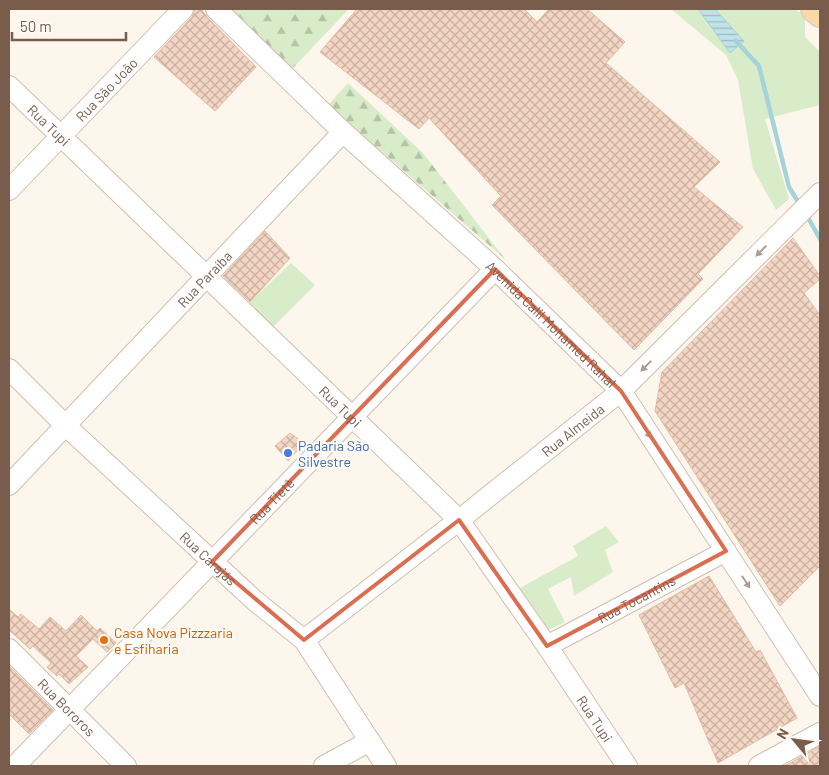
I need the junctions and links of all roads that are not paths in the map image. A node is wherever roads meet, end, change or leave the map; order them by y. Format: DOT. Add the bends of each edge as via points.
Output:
graph roads {
  1 [pos="183,9"];
  2 [pos="216,9"];
  3 [pos="814,9"];
  4 [pos="820,14"];
  5 [pos="9,86"];
  6 [pos="342,132"];
  7 [pos="60,136"];
  8 [pos="9,190"];
  9 [pos="815,198"];
  10 [pos="495,269"];
  11 [pos="207,276"];
  12 [pos="9,369"];
  13 [pos="621,391"];
  14 [pos="351,418"];
  15 [pos="66,426"];
  16 [pos="9,485"];
  17 [pos="459,520"];
  18 [pos="726,551"];
  19 [pos="212,562"];
  20 [pos="304,640"];
  21 [pos="547,646"];
  22 [pos="9,649"];
  23 [pos="820,696"];
  24 [pos="69,710"];
  25 [pos="820,733"];
  26 [pos="370,741"];
  27 [pos="15,766"];
  28 [pos="126,766"];
  29 [pos="324,766"];
  30 [pos="386,766"];
  31 [pos="627,766"];
  32 [pos="758,766"];
  1 -- 7 [label="street, Rua São João"];
  2 -- 6 [label="street, Avenida Calil Mohamed Rahal"];
  3 -- 4 [label="main road"];
  5 -- 7 [label="street, Rua Tupi"];
  6 -- 10 [label="street, Avenida Calil Mohamed Rahal"];
  6 -- 11 [label="street, Rua Paraíba"];
  7 -- 8 [label="street, Rua São João"];
  7 -- 11 [label="street, Rua Tupi"];
  9 -- 13 [label="street, Rua Almeida, one-way"];
  10 -- 13 [label="street, Avenida Calil Mohamed Rahal"];
  10 -- 14 [label="street, Rua Tietê"];
  11 -- 14 [label="street, Rua Tupi"];
  11 -- 15 [label="street, Rua Paraíba"];
  12 -- 15 [label="street, Rua Carajás"];
  13 -- 17 [label="street, Rua Almeida"];
  13 -- 18 [label="street, Avenida Calil Mohamed Rahal, one-way"];
  14 -- 17 [label="street, Rua Tupi"];
  14 -- 19 [label="street, Rua Tietê"];
  15 -- 16 [label="street, Rua Paraíba"];
  15 -- 19 [label="street, Rua Carajás"];
  17 -- 20 [label="street, Rua Almeida"];
  17 -- 21 [label="street, Rua Tupi"];
  18 -- 21 [label="street, Rua Tocantins"];
  18 -- 23 [label="street, Avenida Calil Mohamed Rahal, one-way"];
  19 -- 20 [label="street, Rua Carajás"];
  19 -- 24 [label="street, Rua Tietê"];
  20 -- 26 [label="street, Rua Carajás"];
  21 -- 31 [label="street, Rua Tupi"];
  22 -- 24 [label="street, Rua Bororos"];
  24 -- 27 [label="street, Rua Tietê"];
  24 -- 28 [label="street, Rua Bororos"];
  25 -- 32 [label="street"];
  26 -- 29 [label="street"];
  26 -- 30 [label="street, Rua Carajás"];
}
